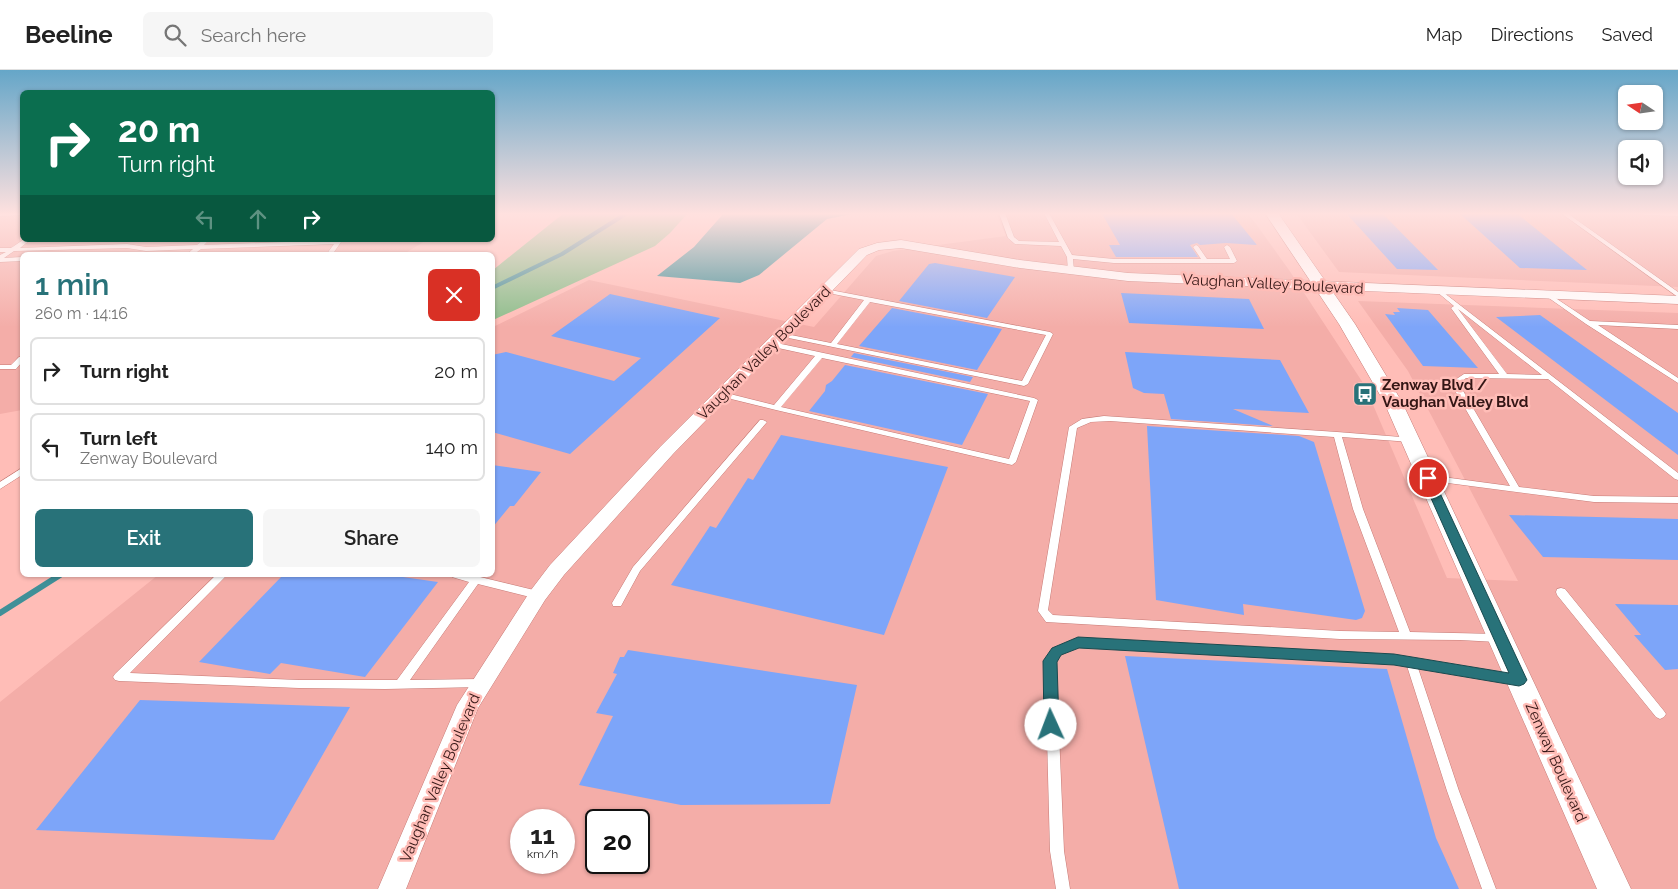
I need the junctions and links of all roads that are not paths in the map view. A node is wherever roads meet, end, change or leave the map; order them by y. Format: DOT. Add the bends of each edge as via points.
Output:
graph roads {
  1 [pos="10,251"];
  2 [pos="865,251"];
  3 [pos="962,251"];
  4 [pos="1066,251"];
  5 [pos="1199,251"];
  6 [pos="1229,251"];
  7 [pos="1298,251"];
  8 [pos="1618,251"];
  9 [pos="0,259"];
  10 [pos="20,259"];
  11 [pos="1205,261"];
  12 [pos="1071,264"];
  13 [pos="1321,286"];
  14 [pos="825,291"];
  15 [pos="1442,293"];
  16 [pos="1548,295"];
  17 [pos="1678,295"];
  18 [pos="869,299"];
  19 [pos="1678,300"];
  20 [pos="1588,323"];
  21 [pos="1678,327"];
  22 [pos="776,340"];
  23 [pos="833,345"];
  24 [pos="820,355"];
  25 [pos="20,361"];
  26 [pos="0,368"];
  27 [pos="1504,376"];
  28 [pos="1549,377"];
  29 [pos="1678,381"];
  30 [pos="722,394"];
  31 [pos="776,408"];
  32 [pos="763,422"];
  33 [pos="1337,434"];
  34 [pos="1411,440"];
  35 [pos="20,472"];
  36 [pos="1678,477"];
  37 [pos="1428,478"];
  38 [pos="0,486"];
  39 [pos="1516,489"];
  40 [pos="1678,500"];
  41 [pos="220,577"];
  42 [pos="466,577"];
  43 [pos="476,579"];
  44 [pos="1561,592"];
  45 [pos="538,595"];
  46 [pos="617,603"];
  47 [pos="1406,635"];
  48 [pos="1500,638"];
  49 [pos="1411,662"];
  50 [pos="1519,680"];
  51 [pos="482,682"];
  52 [pos="401,684"];
  53 [pos="1660,714"];
  54 [pos="392,889"];
  55 [pos="1063,889"];
  56 [pos="1489,889"];
  57 [pos="1614,889"];
  1 -- 9 [label="lane"];
  2 -- 14 [label="street, Vaughan Valley Boulevard"];
  3 -- 12 [label="street, Vaughan Valley Boulevard"];
  4 -- 12 [label="lane"];
  5 -- 11 [label="lane"];
  6 -- 11 [label="lane" via="1234,261"];
  7 -- 13 [label="street, Zenway Boulevard"];
  8 -- 17 [label="lane"];
  9 -- 10 [label="lane"];
  11 -- 12 [label="lane"];
  12 -- 13 [label="street, Vaughan Valley Boulevard" via="1128,277"];
  13 -- 15 [label="street, Vaughan Valley Boulevard"];
  13 -- 34 [label="street, Zenway Boulevard" via="1348,324"];
  14 -- 18 [label="lane"];
  14 -- 22 [label="street, Vaughan Valley Boulevard"];
  15 -- 16 [label="street, Vaughan Valley Boulevard"];
  15 -- 27 [label="lane"];
  15 -- 28 [label="lane"];
  16 -- 19 [label="street, Vaughan Valley Boulevard"];
  16 -- 20 [label="lane"];
  18 -- 23 [label="lane"];
  18 -- 23 [label="lane" via="1050,334 1024,384"];
  20 -- 21 [label="lane"];
  20 -- 29 [label="lane"];
  22 -- 23 [label="lane"];
  22 -- 24 [label="lane"];
  22 -- 30 [label="street, Vaughan Valley Boulevard"];
  24 -- 31 [label="lane"];
  24 -- 31 [label="lane" via="1034,400 1012,462"];
  25 -- 26 [label="lane" via="13,367"];
  27 -- 28 [label="lane"];
  27 -- 39 [label="lane" via="1464,376 1456,382"];
  28 -- 36 [label="lane"];
  30 -- 31 [label="lane"];
  30 -- 45 [label="street, Vaughan Valley Boulevard" via="639,480"];
  32 -- 46 [label="lane" via="636,569"];
  33 -- 34 [label="lane"];
  33 -- 47 [label="lane" via="1358,509"];
  33 -- 47 [label="lane" via="1124,419 1095,418 1080,422 1073,427 1043,611 1050,619 1340,635"];
  34 -- 37 [label="street, Zenway Boulevard"];
  35 -- 38 [label="lane"];
  37 -- 39 [label="lane"];
  37 -- 48 [label="street, Zenway Boulevard"];
  39 -- 40 [label="lane" via="1594,499"];
  41 -- 52 [label="lane" via="119,677 299,684"];
  42 -- 43 [label="lane"];
  43 -- 45 [label="lane"];
  43 -- 52 [label="lane"];
  44 -- 53 [label="lane"];
  45 -- 51 [label="street, Vaughan Valley Boulevard"];
  47 -- 48 [label="lane"];
  48 -- 50 [label="street, Zenway Boulevard"];
  49 -- 50 [label="lane"];
  49 -- 55 [label="lane" via="1078,642 1056,652 1050,661 1050,707 1057,851"];
  49 -- 56 [label="lane"];
  50 -- 57 [label="street, Zenway Boulevard"];
  51 -- 52 [label="lane"];
  51 -- 54 [label="street, Vaughan Valley Boulevard" via="468,705"];
}
